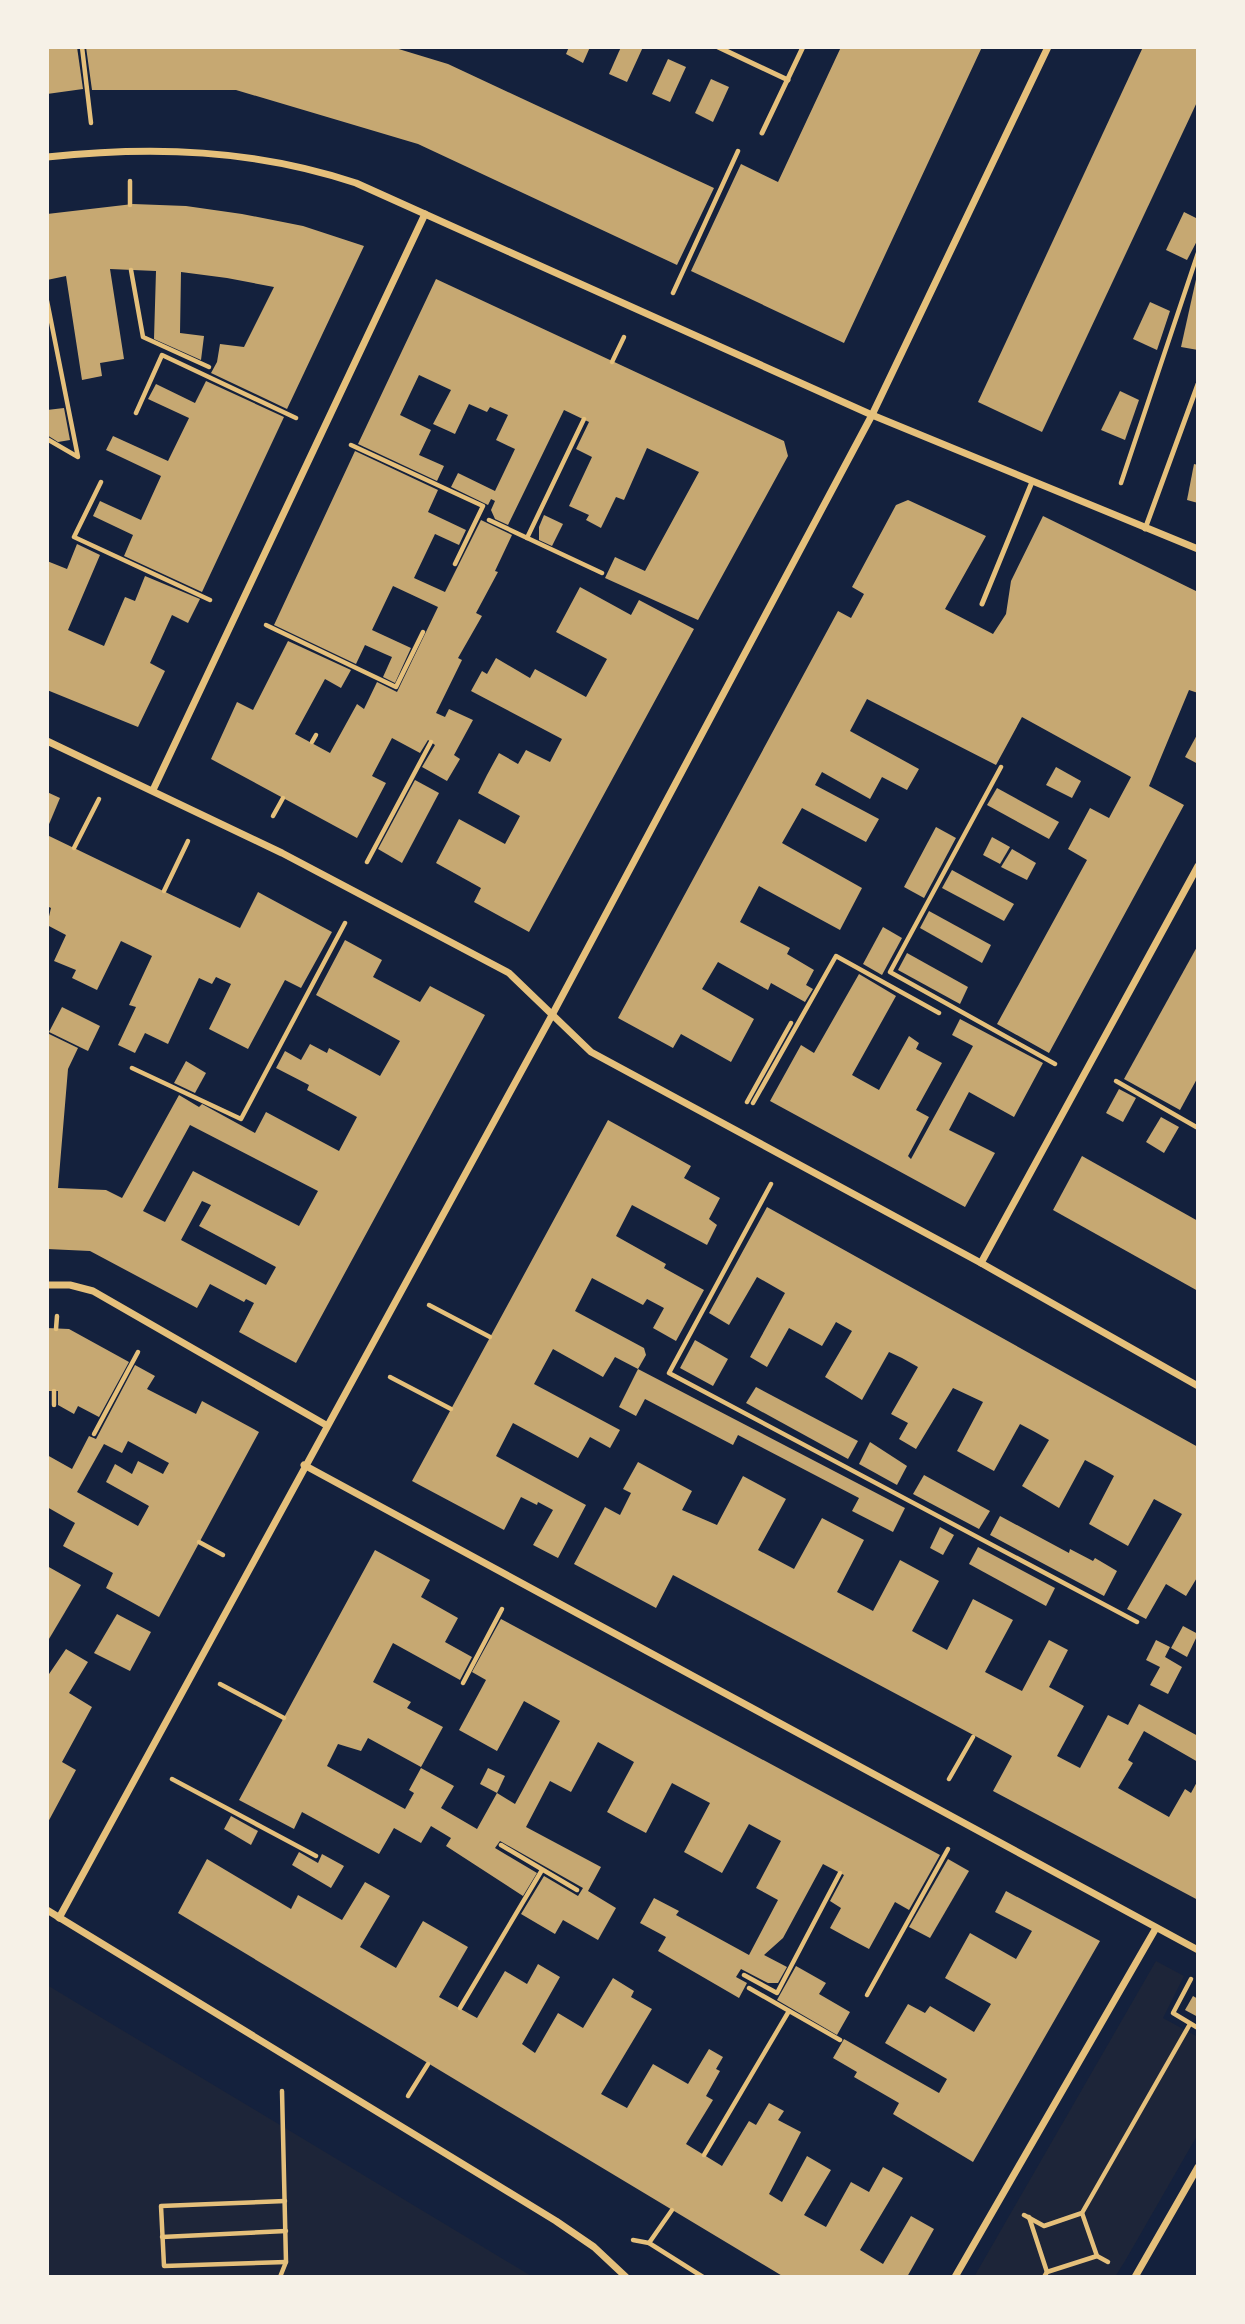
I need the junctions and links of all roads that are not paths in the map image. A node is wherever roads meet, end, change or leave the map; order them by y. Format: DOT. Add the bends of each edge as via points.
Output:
graph roads {
  1 [pos="718,47"];
  2 [pos="803,47"];
  3 [pos="1048,47"];
  4 [pos="788,80"];
  5 [pos="762,133"];
  6 [pos="47,157"];
  7 [pos="425,214"];
  8 [pos="1198,384"];
  9 [pos="872,415"];
  10 [pos="1032,482"];
  11 [pos="1145,529"];
  12 [pos="1198,549"];
  13 [pos="982,604"];
  14 [pos="47,741"];
  15 [pos="153,790"];
  16 [pos="1198,866"];
  17 [pos="551,1017"];
  18 [pos="981,1263"];
  19 [pos="47,1285"];
  20 [pos="1198,1386"];
  21 [pos="326,1425"];
  22 [pos="304,1465"];
  23 [pos="47,1910"];
  24 [pos="59,1918"];
  25 [pos="1156,1928"];
  26 [pos="1198,1951"];
  27 [pos="1198,2167"];
  28 [pos="626,2277"];
  29 [pos="956,2277"];
  30 [pos="1135,2277"];
  1 -- 4 [label="lane"];
  2 -- 4 [label="lane"];
  3 -- 9 [label="street"];
  4 -- 5 [label="lane"];
  6 -- 7 [label="street" via="195,150 256,157 313,168"];
  7 -- 9 [label="street"];
  7 -- 15 [label="street"];
  8 -- 11 [label="lane"];
  9 -- 10 [label="street"];
  9 -- 17 [label="street"];
  10 -- 11 [label="street"];
  10 -- 13 [label="lane"];
  11 -- 12 [label="street"];
  14 -- 15 [label="street"];
  15 -- 17 [label="street" via="509,973"];
  16 -- 18 [label="street"];
  17 -- 18 [label="street" via="591,1052"];
  17 -- 21 [label="street"];
  18 -- 20 [label="street"];
  19 -- 21 [label="street" via="93,1291"];
  21 -- 22 [label="street"];
  22 -- 24 [label="street"];
  22 -- 25 [label="street"];
  23 -- 24 [label="street"];
  24 -- 28 [label="street" via="556,2221"];
  25 -- 26 [label="street"];
  25 -- 29 [label="street"];
  27 -- 30 [label="street"];
}
